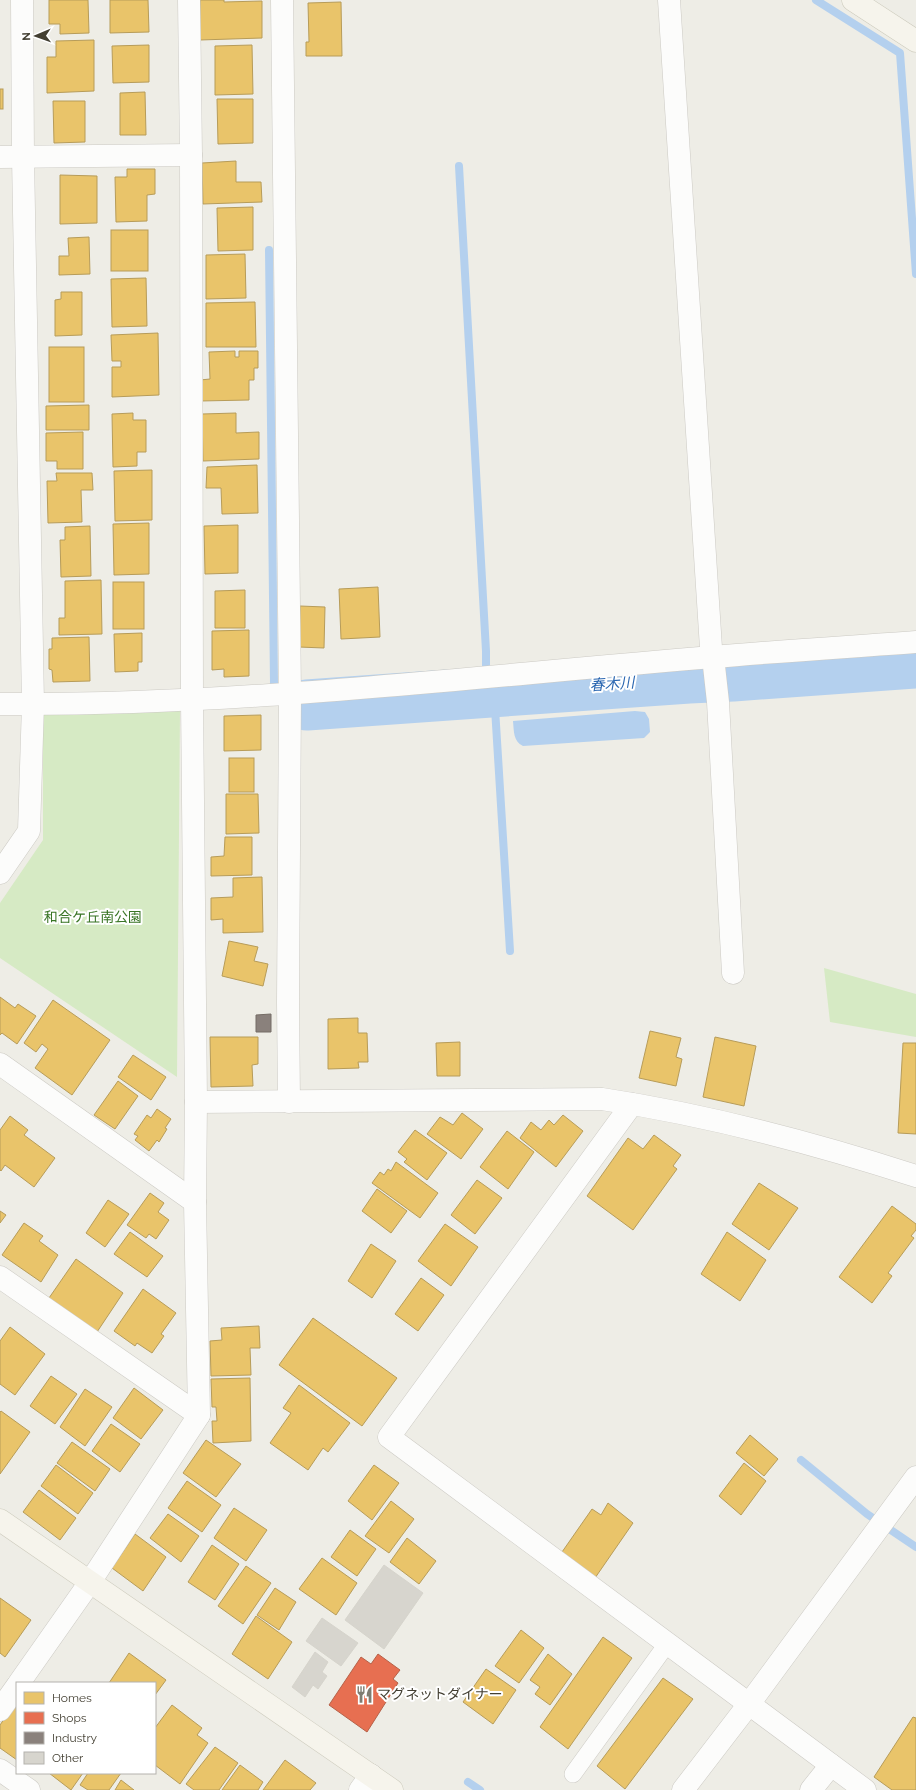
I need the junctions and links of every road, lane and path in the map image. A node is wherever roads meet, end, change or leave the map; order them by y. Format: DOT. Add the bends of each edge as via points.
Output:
graph roads {
  1 [pos="22,0"];
  2 [pos="189,0"];
  3 [pos="282,0"];
  4 [pos="669,0"];
  5 [pos="853,0"];
  6 [pos="916,41"];
  7 [pos="190,155"];
  8 [pos="0,157"];
  9 [pos="23,157"];
  10 [pos="916,642"];
  11 [pos="713,656"];
  12 [pos="290,694"];
  13 [pos="192,701"];
  14 [pos="0,704"];
  15 [pos="33,704"];
  16 [pos="0,873"];
  17 [pos="733,973"];
  18 [pos="0,1064"];
  19 [pos="196,1102"];
  20 [pos="289,1102"];
  21 [pos="632,1104"];
  22 [pos="916,1176"];
  23 [pos="195,1202"];
  24 [pos="0,1276"];
  25 [pos="199,1415"];
  26 [pos="916,1477"];
  27 [pos="0,1520"];
  28 [pos="90,1582"];
  29 [pos="667,1644"];
  30 [pos="20,1682"];
  31 [pos="16,1687"];
  32 [pos="748,1704"];
  33 [pos="0,1710"];
  34 [pos="831,1765"];
  35 [pos="0,1770"];
  36 [pos="573,1774"];
  37 [pos="365,1782"];
  38 [pos="29,1790"];
  39 [pos="392,1790"];
  40 [pos="683,1790"];
  41 [pos="812,1790"];
  42 [pos="865,1790"];
  1 -- 9 [label="street"];
  2 -- 7 [label="street"];
  3 -- 12 [label="street"];
  4 -- 11 [label="street"];
  5 -- 6 [label="street"];
  7 -- 9 [label="street"];
  7 -- 13 [label="street"];
  8 -- 9 [label="street"];
  9 -- 15 [label="street"];
  10 -- 11 [label="street"];
  11 -- 12 [label="street"];
  11 -- 17 [label="street"];
  12 -- 13 [label="street"];
  12 -- 20 [label="street"];
  13 -- 15 [label="street"];
  13 -- 19 [label="street"];
  14 -- 15 [label="street"];
  15 -- 16 [label="street" via="29,831"];
  18 -- 23 [label="street"];
  19 -- 20 [label="street"];
  19 -- 23 [label="street"];
  20 -- 21 [label="street" via="602,1099"];
  21 -- 22 [label="street" via="843,1152"];
  21 -- 29 [label="street" via="388,1437"];
  23 -- 25 [label="street"];
  24 -- 25 [label="street"];
  25 -- 28 [label="street"];
  26 -- 32 [label="street"];
  27 -- 28 [label="street"];
  28 -- 30 [label="street"];
  28 -- 37 [label="street"];
  29 -- 32 [label="street"];
  29 -- 36 [label="lane"];
  31 -- 33 [label="street"];
  32 -- 34 [label="street"];
  32 -- 40 [label="street"];
  34 -- 41 [label="street"];
  34 -- 42 [label="street"];
  35 -- 38 [label="street"];
  37 -- 39 [label="street"];
}
